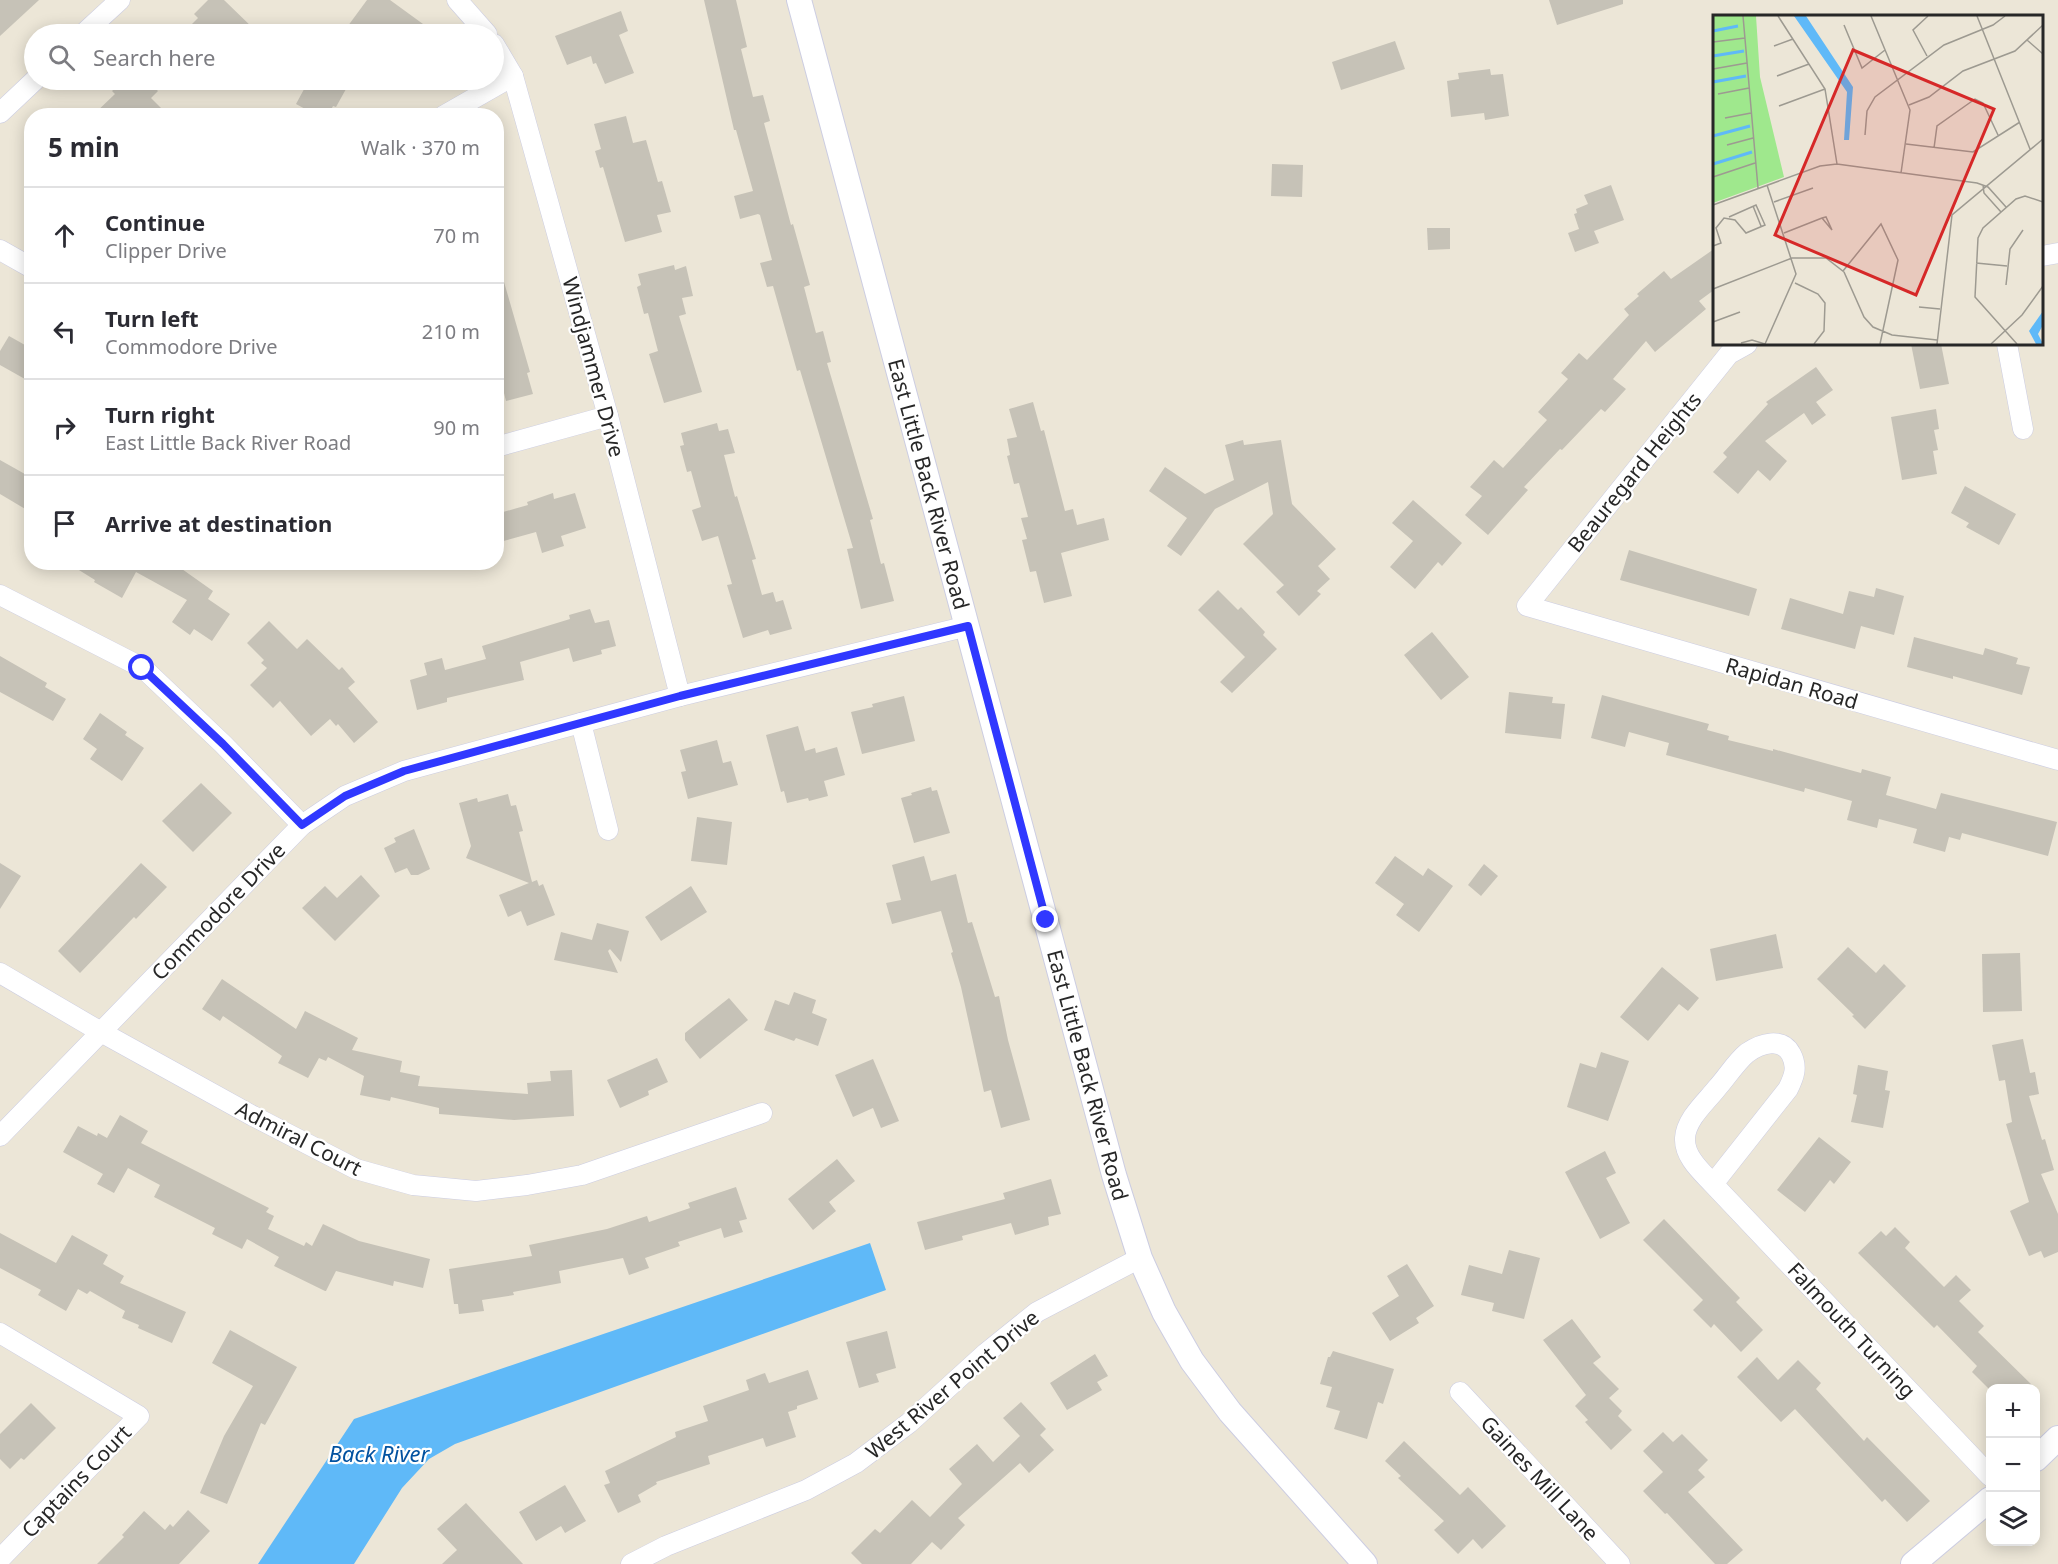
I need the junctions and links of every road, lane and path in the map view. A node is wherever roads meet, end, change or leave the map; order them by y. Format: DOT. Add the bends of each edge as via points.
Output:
graph roads {
  1 [pos="120,0"];
  2 [pos="457,0"];
  3 [pos="798,0"];
  4 [pos="94,24"];
  5 [pos="478,24"];
  6 [pos="504,60"];
  7 [pos="513,75"];
  8 [pos="504,80"];
  9 [pos="24,90"];
  10 [pos="487,90"];
  11 [pos="457,108"];
  12 [pos="0,112"];
  13 [pos="0,250"];
  14 [pos="2058,253"];
  15 [pos="2043,256"];
  16 [pos="24,264"];
  17 [pos="1745,345"];
  18 [pos="2007,345"];
  19 [pos="608,416"];
  20 [pos="2023,429"];
  21 [pos="504,445"];
  22 [pos="0,595"];
  23 [pos="1527,606"];
  24 [pos="968,626"];
  25 [pos="680,696"];
  26 [pos="581,723"];
  27 [pos="2058,760"];
  28 [pos="302,825"];
  29 [pos="608,830"];
  30 [pos="0,974"];
  31 [pos="101,1032"];
  32 [pos="762,1113"];
  33 [pos="0,1136"];
  34 [pos="1713,1184"];
  35 [pos="1140,1258"];
  36 [pos="0,1333"];
  37 [pos="1460,1392"];
  38 [pos="2058,1438"];
  39 [pos="2040,1455"];
  40 [pos="1986,1472"];
  41 [pos="1986,1502"];
  42 [pos="0,1559"];
  43 [pos="631,1564"];
  44 [pos="1365,1564"];
  45 [pos="1620,1564"];
  46 [pos="1913,1564"];
  1 -- 4 [label="street"];
  2 -- 5 [label="street"];
  3 -- 24 [label="street, East Little Back River Road"];
  6 -- 7 [label="street, Windjammer Drive"];
  7 -- 8 [label="street"];
  7 -- 19 [label="street, Windjammer Drive"];
  9 -- 12 [label="street"];
  10 -- 11 [label="street"];
  13 -- 16 [label="street"];
  14 -- 15 [label="street"];
  17 -- 23 [label="street, Beauregard Heights" via="1729,354"];
  18 -- 20 [label="street"];
  19 -- 21 [label="street"];
  19 -- 25 [label="street, Windjammer Drive"];
  22 -- 28 [label="street" via="142,668"];
  23 -- 27 [label="street, Rapidan Road"];
  24 -- 25 [label="street, Commodore Drive"];
  24 -- 35 [label="street, East Little Back River Road" via="1114,1175"];
  25 -- 26 [label="street, Commodore Drive"];
  26 -- 28 [label="street, Commodore Drive" via="404,771 345,796"];
  26 -- 29 [label="street"];
  28 -- 31 [label="street, Commodore Drive"];
  30 -- 31 [label="street, Admiral Court"];
  31 -- 32 [label="street, Admiral Court" via="356,1169 413,1185 476,1191 582,1175"];
  31 -- 33 [label="street, Commodore Drive"];
  34 -- 34 [label="street, Falmouth Turning" via="1687,1150 1685,1139 1693,1118 1746,1053 1762,1044 1776,1043 1788,1048 1795,1061 1788,1089"];
  34 -- 40 [label="street, Falmouth Turning"];
  35 -- 43 [label="street, West River Point Drive" via="1037,1312 909,1423 856,1463 806,1490"];
  35 -- 44 [label="street, East Little Back River Road" via="1191,1360 1230,1412"];
  36 -- 42 [label="street, Captains Court" via="139,1416"];
  37 -- 45 [label="street, Gaines Mill Lane"];
  38 -- 39 [label="street"];
  41 -- 46 [label="street"];
}
